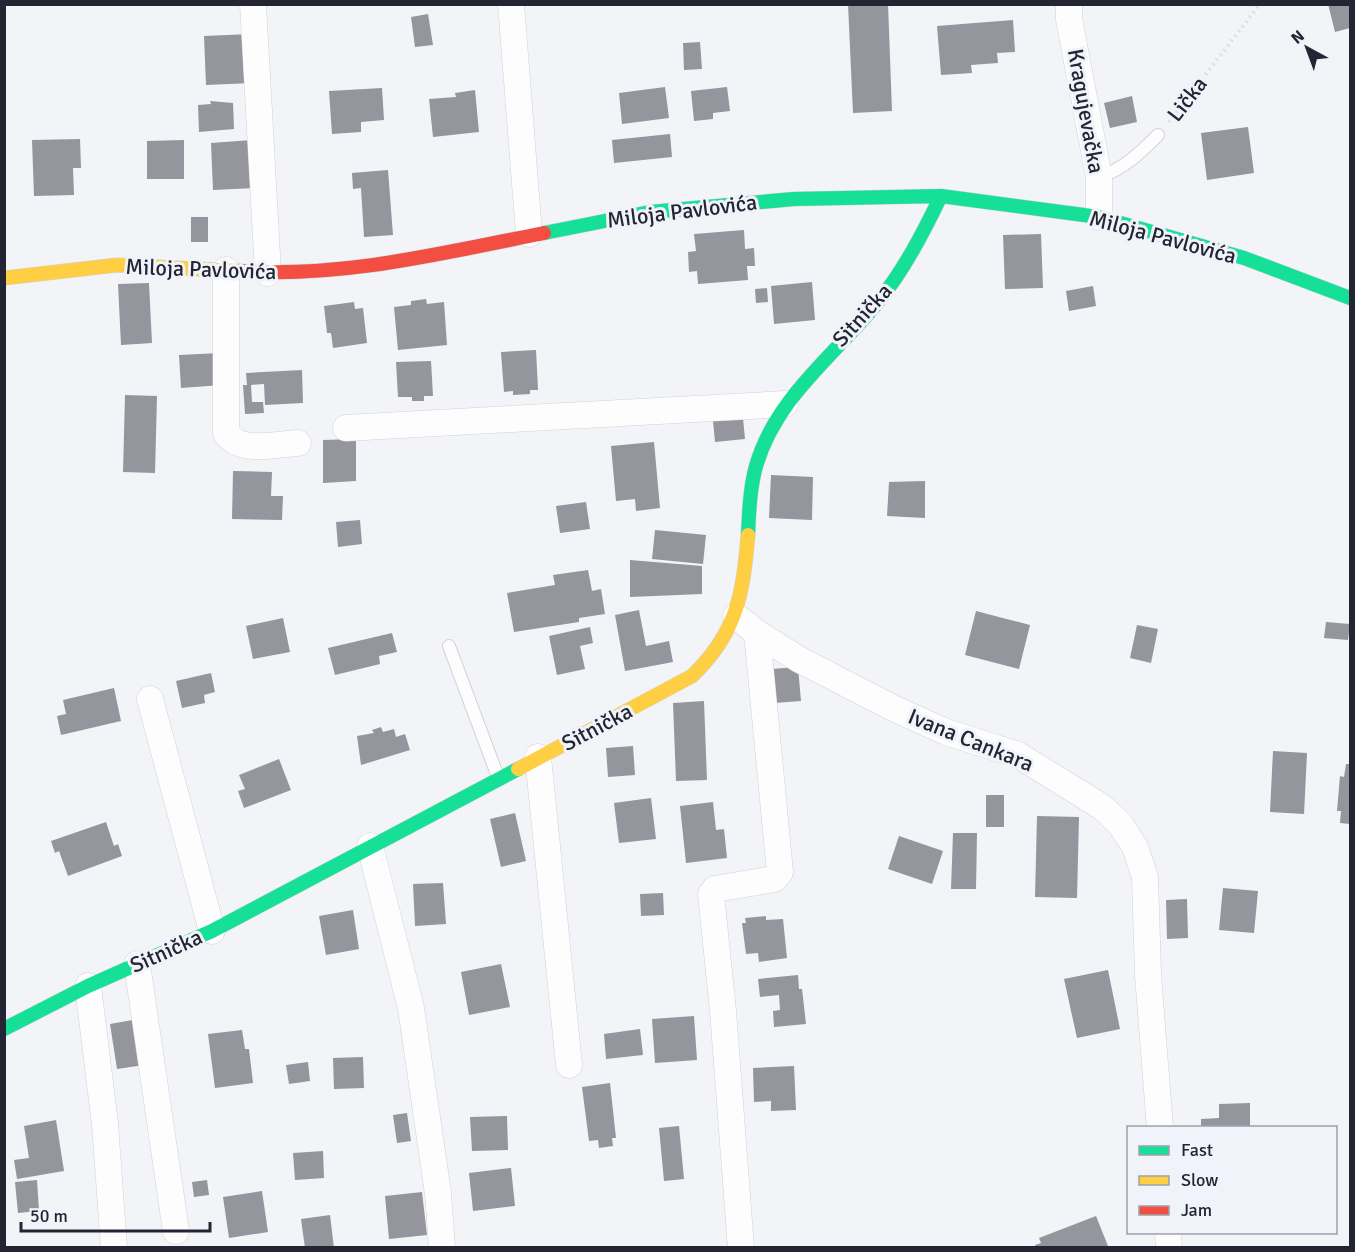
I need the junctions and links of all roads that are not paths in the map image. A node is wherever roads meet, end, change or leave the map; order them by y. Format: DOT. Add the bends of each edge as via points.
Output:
graph roads {
  1 [pos="253,4"];
  2 [pos="512,4"];
  3 [pos="1069,4"];
  4 [pos="1158,135"];
  5 [pos="1099,177"];
  6 [pos="941,196"];
  7 [pos="1099,217"];
  8 [pos="529,234"];
  9 [pos="226,270"];
  10 [pos="268,273"];
  11 [pos="4,278"];
  12 [pos="1350,298"];
  13 [pos="785,404"];
  14 [pos="346,428"];
  15 [pos="298,443"];
  16 [pos="736,616"];
  17 [pos="758,633"];
  18 [pos="449,646"];
  19 [pos="150,699"];
  20 [pos="538,758"];
  21 [pos="498,778"];
  22 [pos="370,846"];
  23 [pos="212,931"];
  24 [pos="137,964"];
  25 [pos="88,986"];
  26 [pos="4,1029"];
  27 [pos="569,1065"];
  28 [pos="1160,1126"];
  29 [pos="176,1231"];
  30 [pos="114,1248"];
  31 [pos="442,1248"];
  32 [pos="741,1248"];
  1 -- 10 [label="street"];
  2 -- 8 [label="street"];
  3 -- 5 [label="street, Kragujevačka"];
  4 -- 5 [label="lane, Lička" via="1128,163"];
  5 -- 7 [label="street, Kragujevačka"];
  6 -- 7 [label="street, Miloja Pavlovića"];
  6 -- 8 [label="street, Miloja Pavlovića" via="714,204"];
  6 -- 13 [label="street, Sitnička" via="882,296"];
  7 -- 12 [label="street, Miloja Pavlovića" via="1245,258"];
  8 -- 10 [label="street, Miloja Pavlovića" via="383,263 328,271"];
  9 -- 10 [label="street, Miloja Pavlovića"];
  9 -- 11 [label="street, Miloja Pavlovića" via="117,265"];
  9 -- 15 [label="street" via="226,433 240,446"];
  13 -- 14 [label="street"];
  13 -- 16 [label="street, Sitnička" via="757,462"];
  16 -- 17 [label="street, Ivana Cankara"];
  16 -- 20 [label="street, Sitnička" via="715,655 692,676"];
  17 -- 28 [label="street, Ivana Cankara" via="893,708 946,732 1018,754 1102,807 1120,824 1135,847 1144,877"];
  17 -- 32 [label="street" via="780,872 774,879 715,889 711,894"];
  18 -- 21 [label="lane"];
  19 -- 23 [label="street"];
  20 -- 21 [label="street, Sitnička"];
  20 -- 27 [label="street"];
  21 -- 22 [label="street, Sitnička"];
  22 -- 23 [label="street, Sitnička"];
  22 -- 31 [label="street" via="411,1008 438,1193"];
  23 -- 24 [label="street, Sitnička"];
  24 -- 25 [label="street, Sitnička"];
  24 -- 29 [label="street"];
  25 -- 26 [label="street, Sitnička"];
  25 -- 30 [label="street" via="105,1124"];
}
